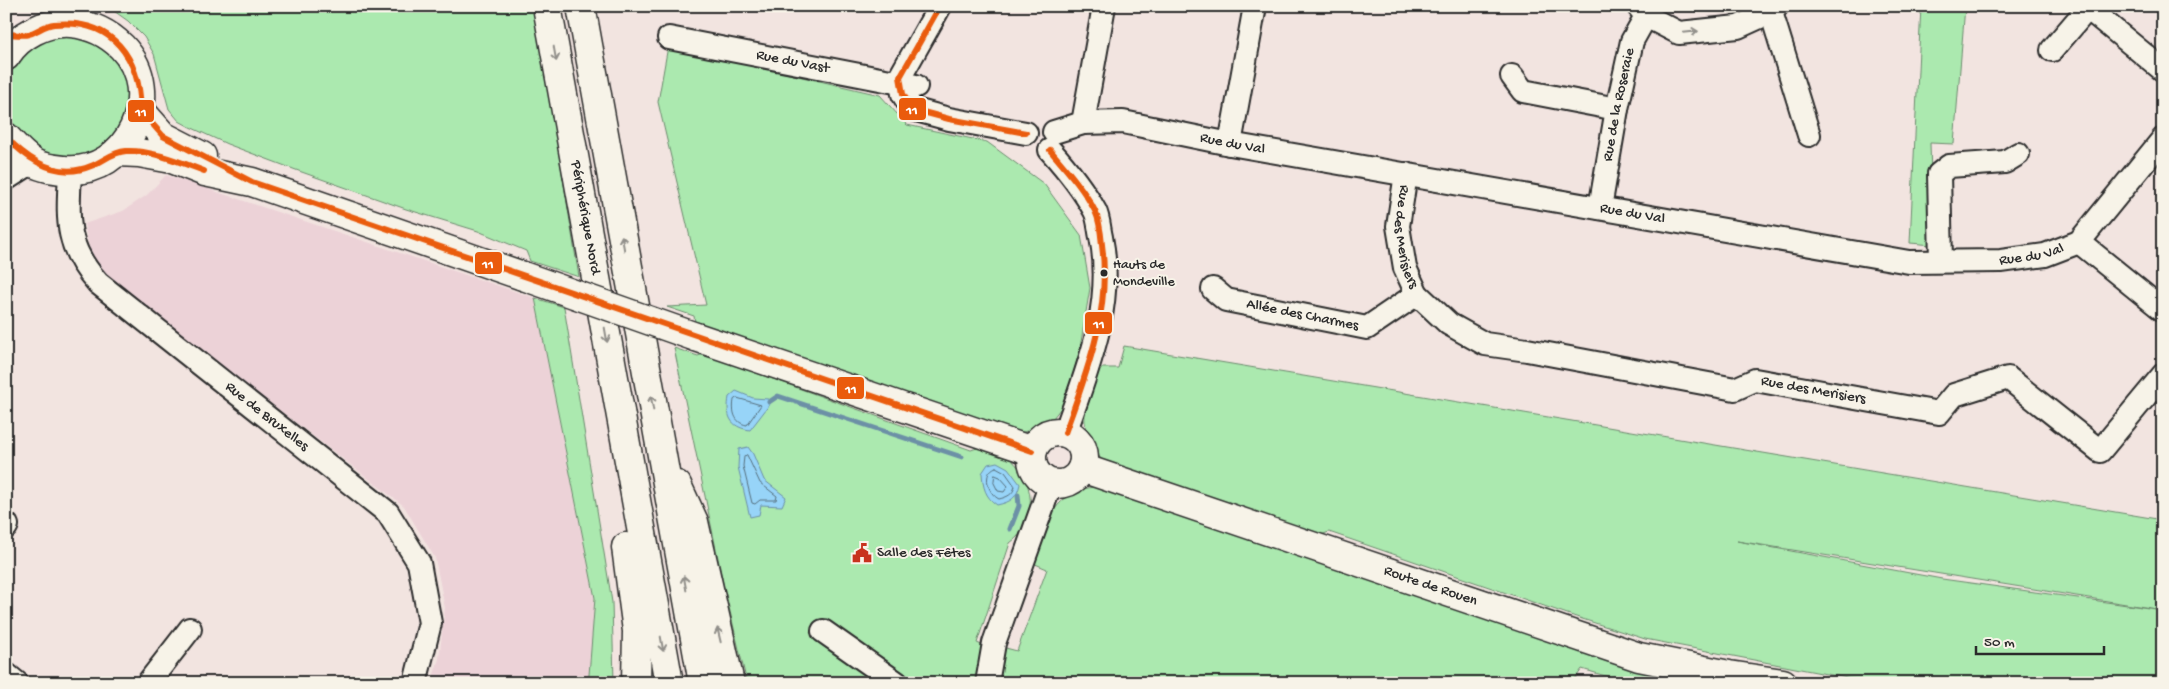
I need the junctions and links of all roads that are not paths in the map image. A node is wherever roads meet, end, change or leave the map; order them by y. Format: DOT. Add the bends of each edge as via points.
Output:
graph roads {
  1 [pos="547,6"];
  2 [pos="581,6"];
  3 [pos="940,6"];
  4 [pos="1104,6"];
  5 [pos="1255,6"];
  6 [pos="2086,7"];
  7 [pos="1774,9"];
  8 [pos="1642,11"];
  9 [pos="18,34"];
  10 [pos="669,38"];
  11 [pos="2052,50"];
  12 [pos="6,56"];
  13 [pos="2160,62"];
  14 [pos="1512,76"];
  15 [pos="908,85"];
  16 [pos="1617,109"];
  17 [pos="141,111"];
  18 [pos="1083,123"];
  19 [pos="1809,136"];
  20 [pos="6,137"];
  21 [pos="2163,139"];
  22 [pos="1052,141"];
  23 [pos="1230,144"];
  24 [pos="117,152"];
  25 [pos="2018,154"];
  26 [pos="36,163"];
  27 [pos="70,171"];
  28 [pos="1406,174"];
  29 [pos="6,179"];
  30 [pos="252,182"];
  31 [pos="1600,208"];
  32 [pos="2079,242"];
  33 [pos="1941,261"];
  34 [pos="1214,288"];
  35 [pos="1417,294"];
  36 [pos="2163,310"];
  37 [pos="2163,375"];
  38 [pos="1065,433"];
  39 [pos="661,451"];
  40 [pos="1032,451"];
  41 [pos="628,459"];
  42 [pos="1082,468"];
  43 [pos="1051,483"];
  44 [pos="190,629"];
  45 [pos="823,631"];
  46 [pos="6,674"];
  47 [pos="17,683"];
  48 [pos="148,683"];
  49 [pos="415,683"];
  50 [pos="636,683"];
  51 [pos="669,683"];
  52 [pos="703,683"];
  53 [pos="730,683"];
  54 [pos="897,683"];
  55 [pos="987,683"];
  56 [pos="1783,683"];
  1 -- 41 [label="main road, Périphérique Nord, one-way"];
  39 -- 2 [label="main road, one-way"];
  3 -- 15 [label="street" via="900,77"];
  4 -- 18 [label="street"];
  5 -- 23 [label="street"];
  6 -- 11 [label="street"];
  6 -- 13 [label="street"];
  8 -- 7 [label="street, one-way" via="1679,33 1738,27"];
  7 -- 19 [label="street"];
  8 -- 16 [label="street, Rue de la Roseraie" via="1632,40"];
  9 -- 12 [label="main road" via="22,39"];
  9 -- 17 [label="main road" via="52,24 69,23 86,25 102,32 127,52 135,67 140,82"];
  10 -- 15 [label="street, Rue du Vast"];
  14 -- 16 [label="street" via="1523,91"];
  15 -- 22 [label="street" via="903,94 912,109 1026,133 1038,123 1048,125"];
  16 -- 31 [label="street, Rue de la Roseraie"];
  17 -- 24 [label="main road" via="135,128"];
  17 -- 30 [label="main road" via="164,136"];
  18 -- 22 [label="street, Rue du Val"];
  18 -- 23 [label="street, Rue du Val" via="1123,122"];
  20 -- 26 [label="main road"];
  21 -- 32 [label="street, Rue du Val"];
  22 -- 38 [label="street" via="1096,213 1105,257 1101,322 1093,355"];
  23 -- 28 [label="street, Rue du Val"];
  24 -- 27 [label="main road" via="103,162"];
  24 -- 30 [label="main road" via="172,159 205,172"];
  25 -- 33 [label="street" via="2004,162 1949,166 1939,174"];
  26 -- 27 [label="main road"];
  26 -- 29 [label="street"];
  27 -- 49 [label="street, Rue de Bruxelles" via="68,211 73,247 98,283 388,513 419,563 430,623"];
  28 -- 31 [label="street, Rue du Val"];
  28 -- 35 [label="street, Rue des Merisiers" via="1398,226 1405,268"];
  30 -- 40 [label="main road, bridge"];
  31 -- 33 [label="street, Rue du Val" via="1910,262"];
  32 -- 33 [label="street, Rue du Val" via="2045,255 2001,261"];
  32 -- 36 [label="street"];
  34 -- 35 [label="street, Allée des Charmes" via="1226,300 1367,328"];
  35 -- 37 [label="street, Rue des Merisiers" via="1449,324 1485,344 1734,388 1755,380 1939,413 1954,395 2008,378 2100,451"];
  38 -- 40 [label="main road" via="1044,435"];
  38 -- 42 [label="main road" via="1073,437 1083,451"];
  52 -- 39 [label="main road, one-way"];
  53 -- 39 [label="main road, one-way" via="694,522"];
  40 -- 43 [label="main road" via="1035,471 1044,481"];
  41 -- 50 [label="main road" via="620,494 637,632"];
  41 -- 51 [label="main road, Périphérique Nord, one-way"];
  42 -- 43 [label="main road" via="1066,483"];
  42 -- 56 [label="main road, Route de Rouen" via="1640,657"];
  43 -- 55 [label="street" via="994,643"];
  44 -- 48 [label="street"];
  45 -- 54 [label="street"];
  46 -- 47 [label="street"];
}
